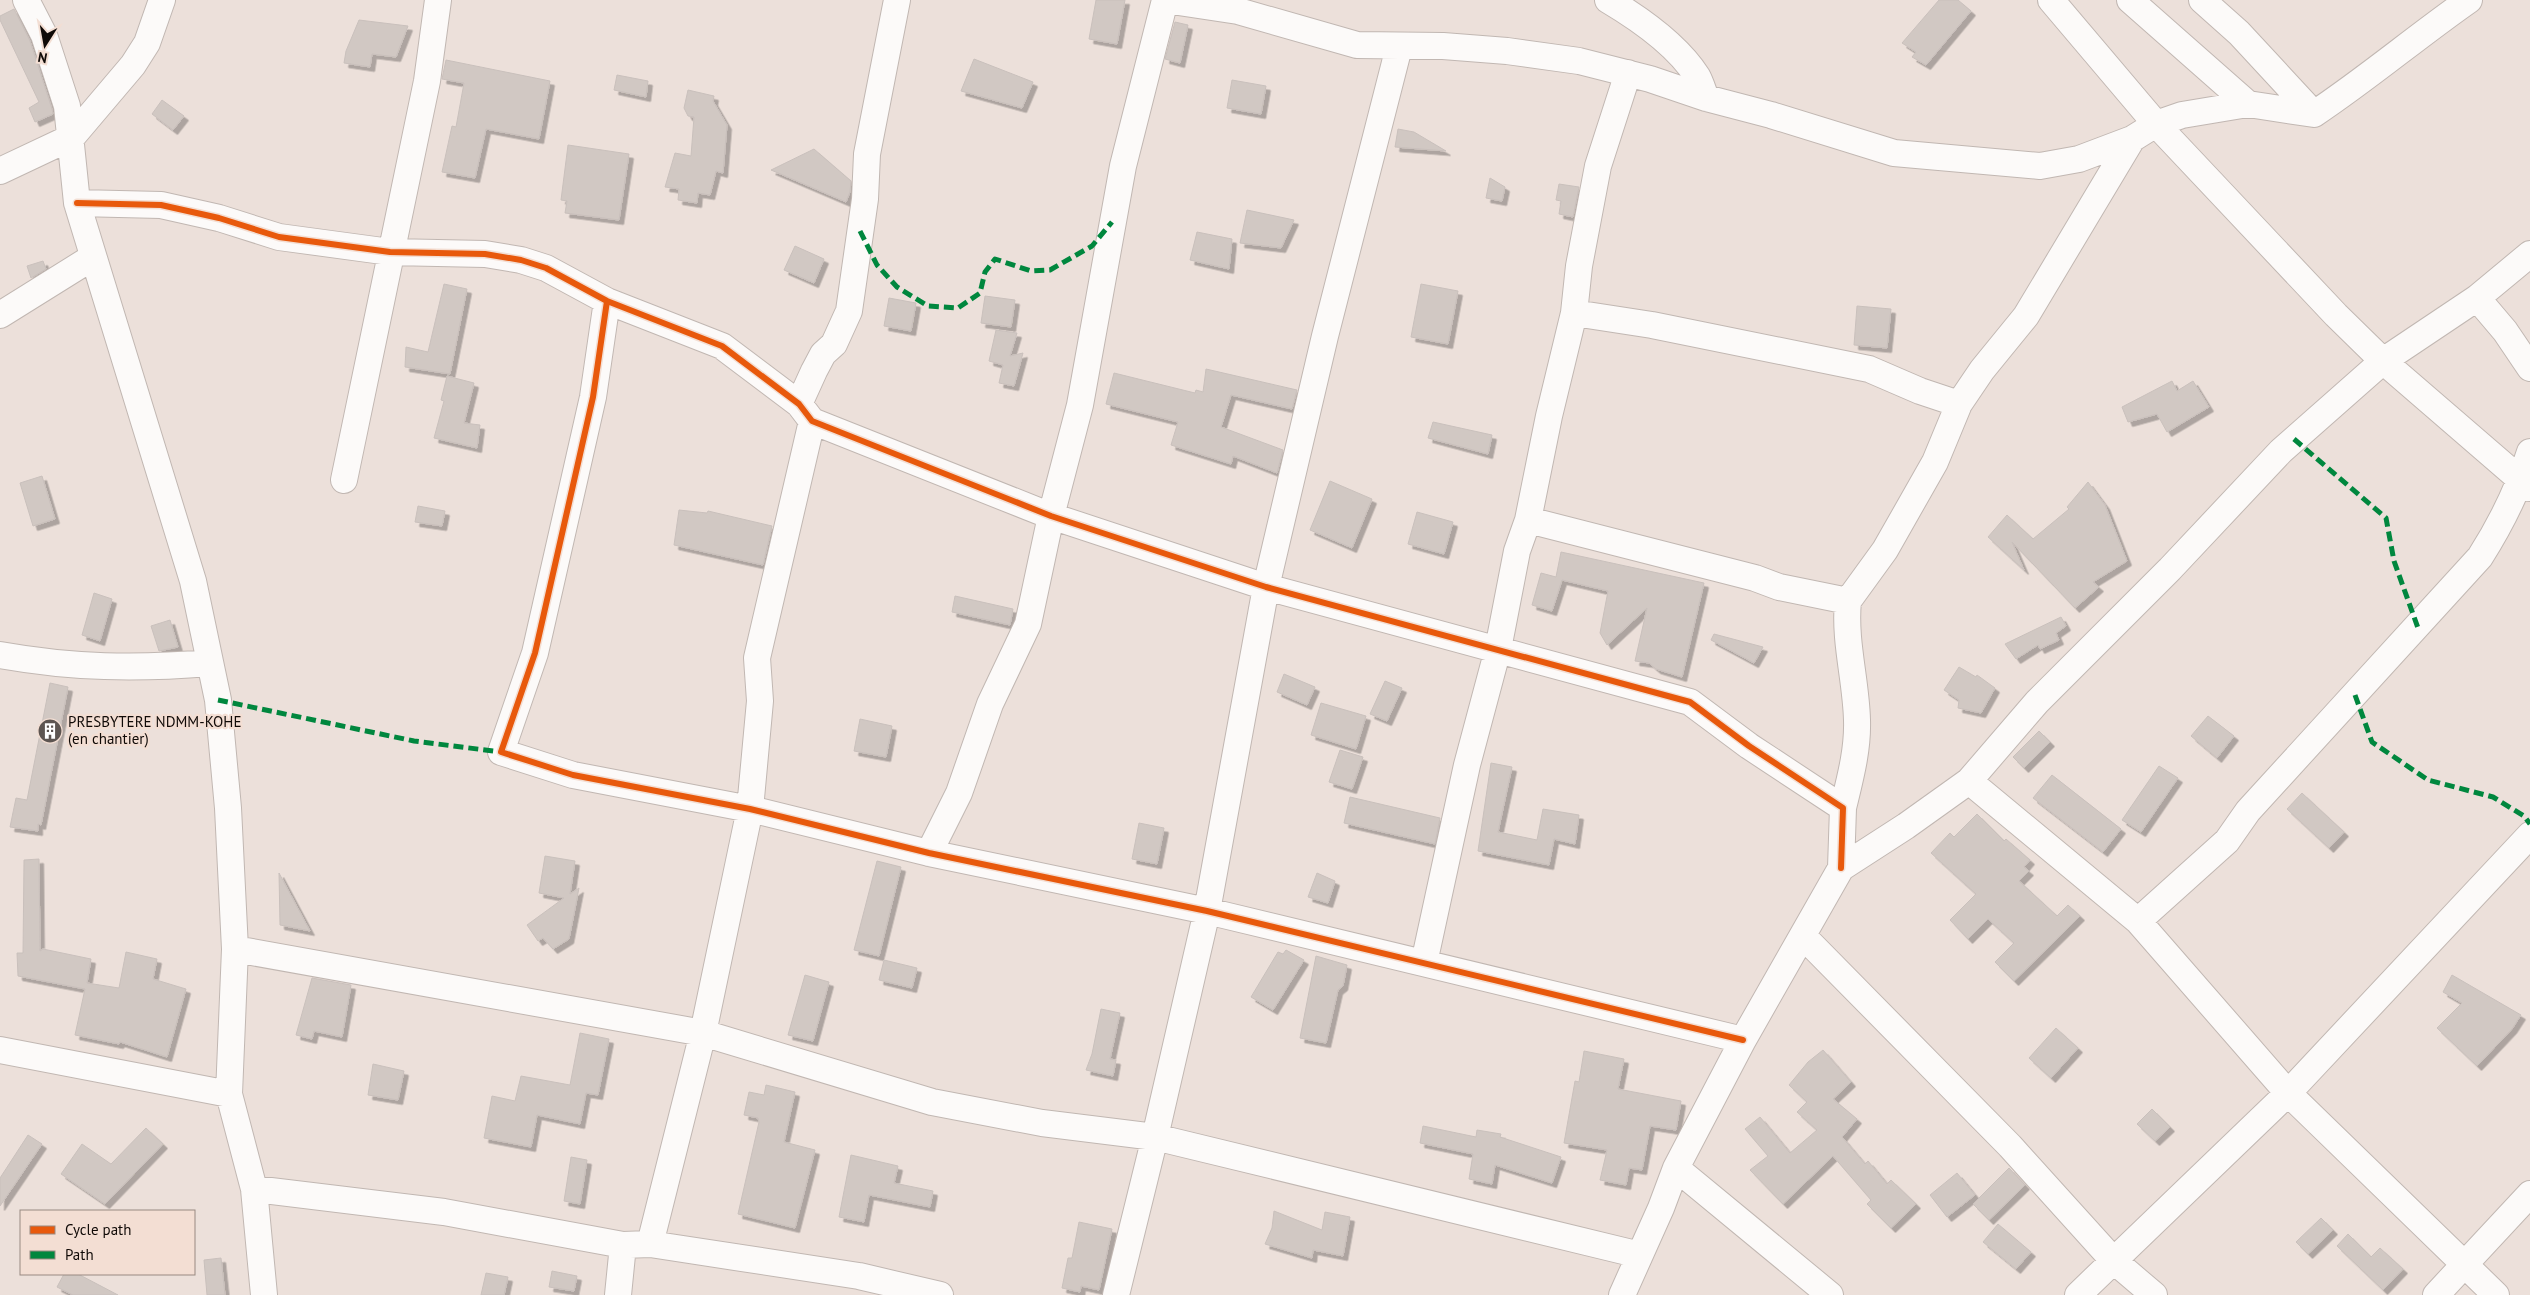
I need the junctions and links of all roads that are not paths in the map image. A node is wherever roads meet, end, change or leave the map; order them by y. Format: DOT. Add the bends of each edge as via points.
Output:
graph roads {
  1 [pos="26,0"];
  2 [pos="162,0"];
  3 [pos="438,0"];
  4 [pos="897,0"];
  5 [pos="1165,0"];
  6 [pos="1608,0"];
  7 [pos="2051,0"];
  8 [pos="2130,0"];
  9 [pos="2202,0"];
  10 [pos="2469,0"];
  11 [pos="1399,47"];
  12 [pos="1628,73"];
  13 [pos="1706,98"];
  14 [pos="2248,104"];
  15 [pos="2314,114"];
  16 [pos="2156,124"];
  17 [pos="72,137"];
  18 [pos="2132,139"];
  19 [pos="0,170"];
  20 [pos="77,204"];
  21 [pos="390,252"];
  22 [pos="2530,254"];
  23 [pos="93,257"];
  24 [pos="2477,298"];
  25 [pos="607,302"];
  26 [pos="1574,313"];
  27 [pos="0,315"];
  28 [pos="2383,361"];
  29 [pos="2530,368"];
  30 [pos="1959,404"];
  31 [pos="805,412"];
  32 [pos="2530,452"];
  33 [pos="344,480"];
  34 [pos="2526,484"];
  35 [pos="1051,516"];
  36 [pos="1528,520"];
  37 [pos="1266,587"];
  38 [pos="1848,601"];
  39 [pos="1498,649"];
  40 [pos="0,655"];
  41 [pos="210,663"];
  42 [pos="1970,781"];
  43 [pos="1843,808"];
  44 [pos="750,809"];
  45 [pos="2530,835"];
  46 [pos="929,853"];
  47 [pos="1841,868"];
  48 [pos="1207,911"];
  49 [pos="2138,921"];
  50 [pos="1804,936"];
  51 [pos="235,949"];
  52 [pos="1424,963"];
  53 [pos="703,1033"];
  54 [pos="1743,1040"];
  55 [pos="0,1050"];
  56 [pos="2288,1092"];
  57 [pos="229,1094"];
  58 [pos="1156,1137"];
  59 [pos="1676,1168"];
  60 [pos="254,1189"];
  61 [pos="2530,1194"];
  62 [pos="650,1244"];
  63 [pos="623,1245"];
  64 [pos="1640,1255"];
  65 [pos="2112,1260"];
  66 [pos="2464,1266"];
  67 [pos="264,1295"];
  68 [pos="618,1295"];
  69 [pos="940,1295"];
  70 [pos="1116,1295"];
  71 [pos="1622,1295"];
  72 [pos="1830,1295"];
  73 [pos="2078,1295"];
  74 [pos="2154,1295"];
  75 [pos="2436,1295"];
  76 [pos="2496,1295"];
  1 -- 17 [label="street" via="44,34 67,106"];
  2 -- 17 [label="street" via="147,43 138,58"];
  3 -- 21 [label="street" via="427,81"];
  4 -- 31 [label="street" via="866,154 864,199 849,311 834,344 823,354 814,371"];
  5 -- 11 [label="street" via="1238,11 1343,42"];
  5 -- 35 [label="street" via="1123,166 1080,405"];
  6 -- 13 [label="street" via="1638,18 1668,43 1698,77"];
  7 -- 16 [label="street"];
  8 -- 14 [label="street"];
  9 -- 15 [label="street" via="2238,33"];
  10 -- 15 [label="street"];
  11 -- 12 [label="street" via="1443,46 1507,51 1579,61"];
  11 -- 37 [label="street" via="1324,336"];
  12 -- 13 [label="street"];
  12 -- 26 [label="street" via="1598,166 1584,236"];
  13 -- 18 [label="street" via="1894,153 2040,166 2079,160"];
  14 -- 15 [label="street"];
  14 -- 16 [label="street"];
  16 -- 18 [label="street"];
  16 -- 28 [label="street" via="2257,234"];
  17 -- 19 [label="street"];
  17 -- 20 [label="street"];
  18 -- 30 [label="street" via="2026,316"];
  20 -- 21 [label="street" via="161,205 219,218 279,237"];
  20 -- 23 [label="street"];
  21 -- 25 [label="street" via="485,254 521,260 546,268"];
  21 -- 33 [label="street"];
  22 -- 24 [label="street"];
  23 -- 27 [label="street"];
  23 -- 41 [label="street" via="193,580"];
  24 -- 28 [label="street"];
  24 -- 29 [label="street"];
  25 -- 31 [label="street" via="722,346"];
  25 -- 44 [label="street" via="593,398 536,654 501,752 573,774"];
  26 -- 30 [label="street" via="1680,330 1869,369"];
  26 -- 36 [label="street"];
  28 -- 34 [label="street"];
  28 -- 42 [label="street" via="2280,452 2037,702"];
  30 -- 38 [label="street" via="1935,462 1890,541"];
  31 -- 35 [label="street"];
  31 -- 44 [label="street" via="758,658 760,701"];
  32 -- 34 [label="street"];
  34 -- 49 [label="street" via="2480,557 2248,811 2227,841"];
  35 -- 37 [label="street"];
  35 -- 46 [label="street" via="1028,624 990,704 959,793"];
  36 -- 38 [label="street" via="1755,578 1779,587"];
  36 -- 39 [label="street" via="1517,551"];
  37 -- 39 [label="street"];
  37 -- 48 [label="street"];
  38 -- 43 [label="street" via="1846,622 1857,721 1854,763"];
  39 -- 43 [label="street" via="1690,702 1749,746"];
  39 -- 52 [label="street" via="1467,765"];
  40 -- 41 [label="street" via="78,666 150,668"];
  41 -- 51 [label="street" via="218,700 227,798"];
  42 -- 47 [label="street"];
  42 -- 49 [label="street"];
  43 -- 47 [label="street"];
  44 -- 46 [label="street"];
  44 -- 53 [label="street"];
  45 -- 56 [label="street"];
  46 -- 48 [label="street"];
  47 -- 50 [label="street"];
  48 -- 52 [label="street"];
  48 -- 58 [label="street"];
  49 -- 56 [label="street"];
  50 -- 54 [label="street"];
  50 -- 65 [label="street" via="2010,1146"];
  51 -- 53 [label="street"];
  51 -- 57 [label="street"];
  52 -- 54 [label="street"];
  53 -- 58 [label="street" via="932,1102 1042,1123"];
  53 -- 62 [label="street"];
  54 -- 59 [label="street"];
  55 -- 57 [label="street"];
  56 -- 65 [label="street"];
  56 -- 66 [label="street"];
  57 -- 60 [label="street"];
  58 -- 64 [label="street"];
  58 -- 70 [label="street"];
  59 -- 64 [label="street"];
  59 -- 72 [label="street"];
  60 -- 63 [label="street" via="444,1212"];
  60 -- 67 [label="street"];
  61 -- 66 [label="street"];
  62 -- 63 [label="street"];
  62 -- 69 [label="street" via="859,1276"];
  63 -- 68 [label="street"];
  64 -- 71 [label="street"];
  65 -- 73 [label="street"];
  65 -- 74 [label="street"];
  66 -- 75 [label="street"];
  66 -- 76 [label="street"];
}
